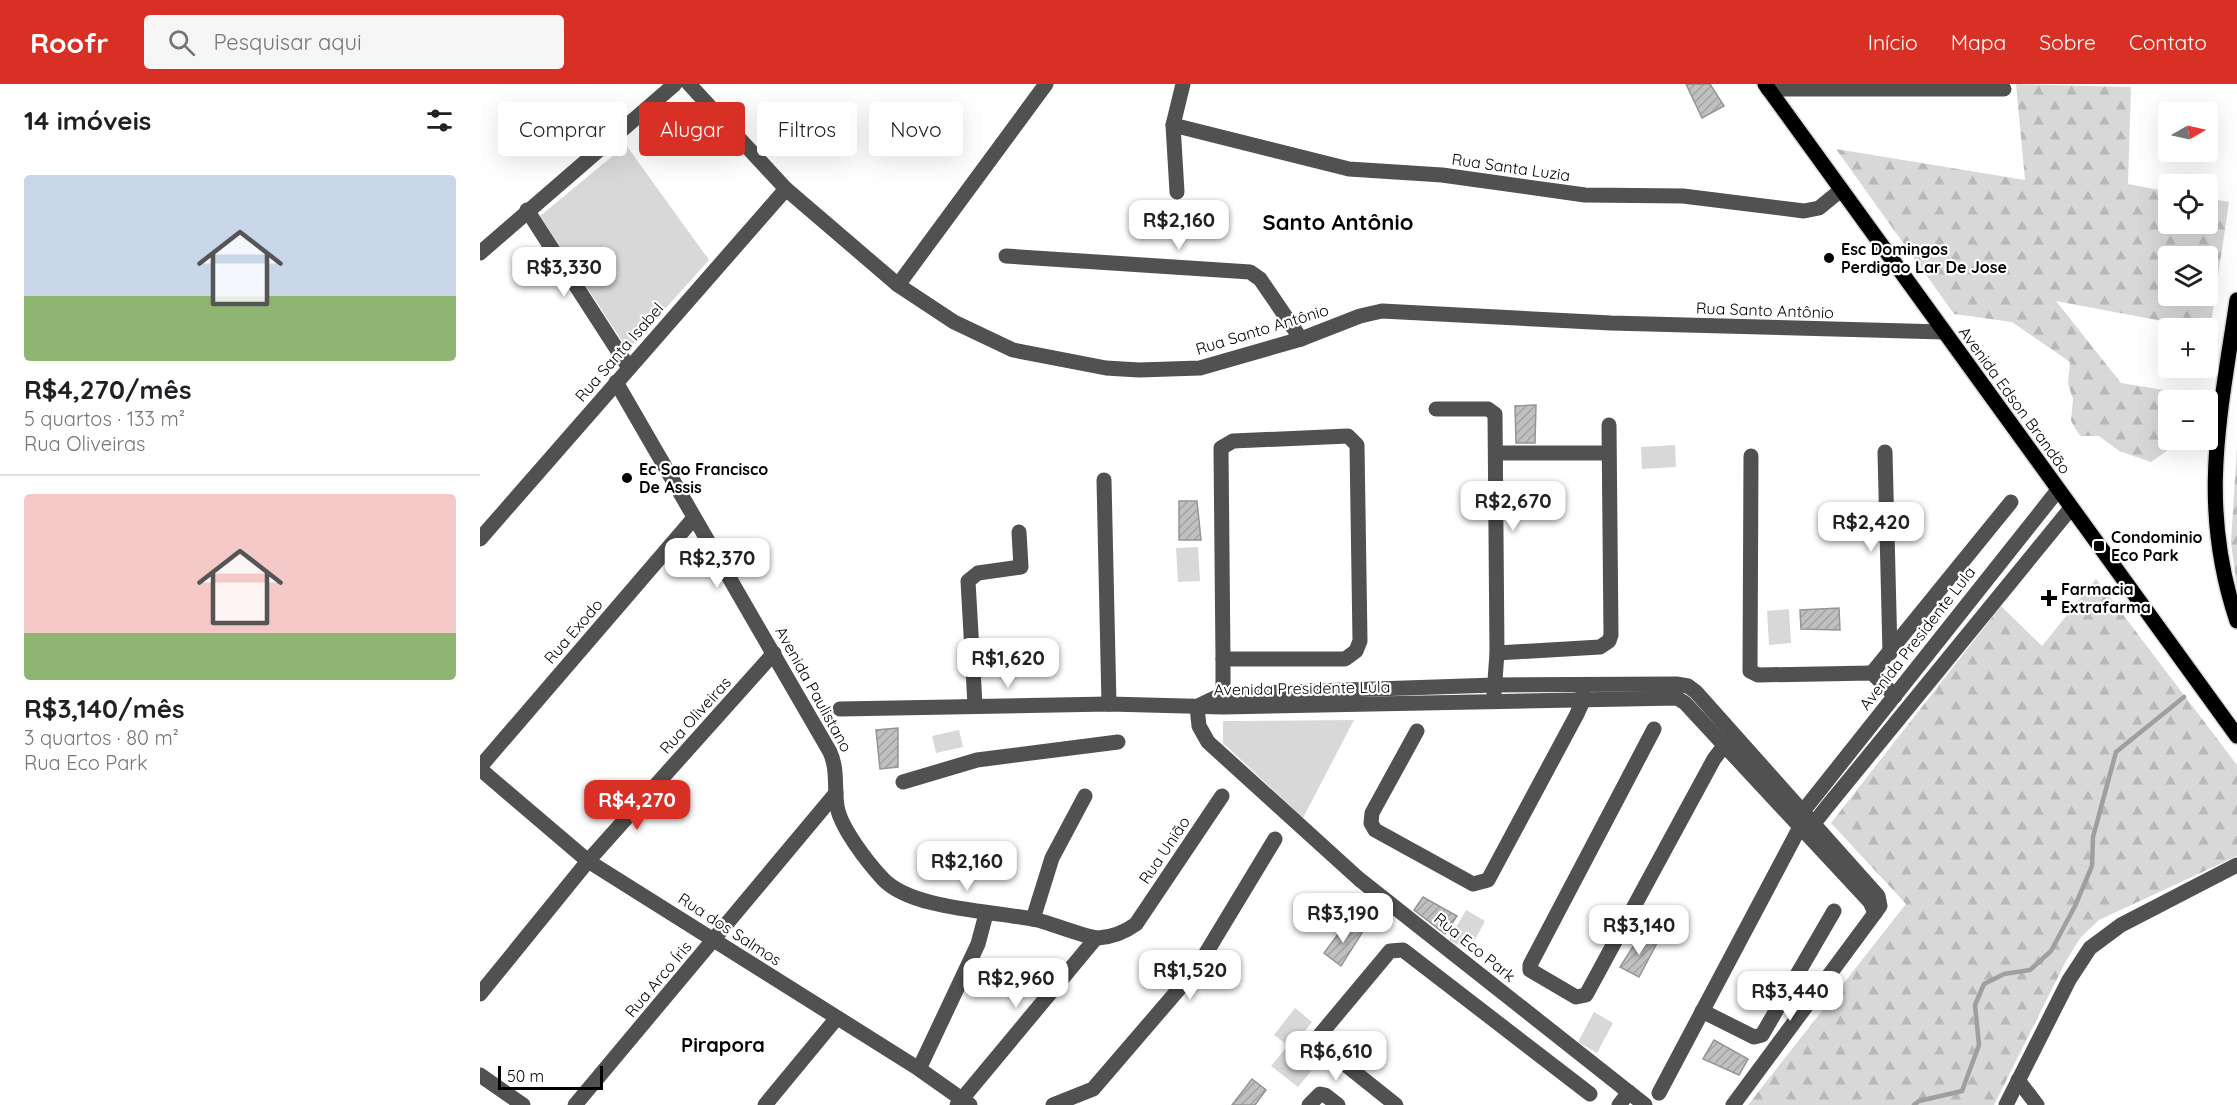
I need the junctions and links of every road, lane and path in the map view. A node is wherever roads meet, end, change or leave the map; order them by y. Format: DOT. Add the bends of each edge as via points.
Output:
graph roads {
  1 [pos="675,84"];
  2 [pos="689,84"];
  3 [pos="1046,84"];
  4 [pos="1183,84"];
  5 [pos="1766,86"];
  6 [pos="2004,89"];
  7 [pos="1173,125"];
  8 [pos="786,189"];
  9 [pos="1841,189"];
  10 [pos="1177,192"];
  11 [pos="527,210"];
  12 [pos="480,253"];
  13 [pos="1006,256"];
  14 [pos="898,285"];
  15 [pos="2237,300"];
  16 [pos="1944,332"];
  17 [pos="1301,339"];
  18 [pos="629,368"];
  19 [pos="616,382"];
  20 [pos="1436,409"];
  21 [pos="1609,425"];
  22 [pos="1885,452"];
  23 [pos="1496,453"];
  24 [pos="1608,453"];
  25 [pos="1751,456"];
  26 [pos="1104,480"];
  27 [pos="2058,490"];
  28 [pos="2011,502"];
  29 [pos="2071,508"];
  30 [pos="694,518"];
  31 [pos="1019,532"];
  32 [pos="480,539"];
  33 [pos="1960,613"];
  34 [pos="2237,621"];
  35 [pos="1975,625"];
  36 [pos="774,653"];
  37 [pos="1497,653"];
  38 [pos="1890,653"];
  39 [pos="1223,659"];
  40 [pos="1872,673"];
  41 [pos="1582,684"];
  42 [pos="1495,685"];
  43 [pos="1895,696"];
  44 [pos="1223,701"];
  45 [pos="1583,701"];
  46 [pos="1494,703"];
  47 [pos="1109,704"];
  48 [pos="975,705"];
  49 [pos="2213,705"];
  50 [pos="1197,707"];
  51 [pos="840,710"];
  52 [pos="2237,721"];
  53 [pos="1654,729"];
  54 [pos="1417,731"];
  55 [pos="1735,733"];
  56 [pos="2237,736"];
  57 [pos="1118,742"];
  58 [pos="1724,745"];
  59 [pos="480,768"];
  60 [pos="903,782"];
  61 [pos="836,793"];
  62 [pos="1084,796"];
  63 [pos="1222,796"];
  64 [pos="1804,810"];
  65 [pos="1808,824"];
  66 [pos="1275,839"];
  67 [pos="588,861"];
  68 [pos="2237,865"];
  69 [pos="1834,911"];
  70 [pos="986,914"];
  71 [pos="1033,919"];
  72 [pos="1136,924"];
  73 [pos="1096,938"];
  74 [pos="715,940"];
  75 [pos="480,994"];
  76 [pos="1702,1011"];
  77 [pos="836,1019"];
  78 [pos="919,1069"];
  79 [pos="480,1075"];
  80 [pos="2018,1080"];
  81 [pos="1629,1092"];
  82 [pos="1659,1093"];
  83 [pos="1590,1094"];
  84 [pos="963,1103"];
  85 [pos="523,1105"];
  86 [pos="575,1105"];
  87 [pos="765,1105"];
  88 [pos="1053,1105"];
  89 [pos="1309,1105"];
  90 [pos="1338,1105"];
  91 [pos="1396,1105"];
  92 [pos="1619,1105"];
  93 [pos="1645,1105"];
  94 [pos="1734,1105"];
  95 [pos="2006,1105"];
  96 [pos="2037,1105"];
  1 -- 11 [label="street"];
  2 -- 8 [label="street, Rua Santo Antônio"];
  3 -- 14 [label="street"];
  4 -- 7 [label="street"];
  5 -- 6 [label="street"];
  5 -- 9 [label="main road, Avenida Edson Brandão"];
  7 -- 9 [label="street, Rua Santa Luzia" via="1332,166 1431,174 1585,195 1683,196 1804,211 1819,208"];
  7 -- 10 [label="street"];
  8 -- 14 [label="street, Rua Santo Antônio"];
  8 -- 18 [label="street, Rua Santa Isabel"];
  9 -- 16 [label="main road, Avenida Edson Brandão"];
  11 -- 12 [label="street"];
  11 -- 18 [label="street"];
  13 -- 17 [label="street" via="1250,272 1260,279"];
  14 -- 17 [label="street, Rua Santo Antônio" via="954,322 1013,351 1106,368 1200,368"];
  15 -- 34 [label="main road" via="2215,451 2214,489 2217,544"];
  16 -- 17 [label="street, Rua Santo Antônio" via="1623,323 1392,311 1360,316"];
  16 -- 27 [label="main road, Avenida Edson Brandão"];
  18 -- 19 [label="street, Rua Santa Isabel"];
  19 -- 30 [label="street, Avenida Paulistano"];
  19 -- 32 [label="street, Rua Santa Isabel"];
  20 -- 23 [label="street" via="1492,410"];
  21 -- 24 [label="street"];
  22 -- 38 [label="street"];
  23 -- 24 [label="street"];
  23 -- 37 [label="street"];
  24 -- 37 [label="street" via="1609,641 1600,647"];
  25 -- 40 [label="street" via="1750,671 1758,675"];
  26 -- 47 [label="street"];
  27 -- 29 [label="main road, Avenida Edson Brandão"];
  27 -- 33 [label="street, Avenida Presidente Lula"];
  28 -- 38 [label="street"];
  29 -- 35 [label="street"];
  29 -- 49 [label="main road, Avenida Edson Brandão"];
  30 -- 36 [label="street, Avenida Paulistano"];
  30 -- 59 [label="street, Rua Exodo"];
  31 -- 48 [label="street" via="1021,567 978,573 968,581"];
  33 -- 35 [label="street"];
  33 -- 43 [label="street, Avenida Presidente Lula"];
  35 -- 65 [label="street"];
  36 -- 61 [label="street, Avenida Paulistano" via="835,763"];
  36 -- 67 [label="street, Rua Oliveiras"];
  37 -- 42 [label="street"];
  38 -- 40 [label="street"];
  39 -- 39 [label="street" via="1345,659 1356,651 1360,641 1357,445 1353,438 1233,441 1221,448"];
  39 -- 44 [label="street"];
  40 -- 43 [label="street"];
  41 -- 42 [label="street, Avenida Presidente Lula"];
  41 -- 45 [label="street"];
  41 -- 55 [label="street, Avenida Presidente Lula" via="1688,686"];
  42 -- 44 [label="street, Avenida Presidente Lula"];
  42 -- 46 [label="street"];
  43 -- 64 [label="street, Avenida Presidente Lula"];
  44 -- 46 [label="street, Avenida Presidente Lula"];
  44 -- 50 [label="street, Avenida Presidente Lula"];
  45 -- 46 [label="street, Avenida Presidente Lula"];
  45 -- 54 [label="street" via="1488,880 1481,884 1473,884 1375,830 1371,823 1372,813"];
  45 -- 58 [label="street, Avenida Presidente Lula" via="1677,698"];
  47 -- 48 [label="street"];
  47 -- 50 [label="street"];
  48 -- 51 [label="street"];
  49 -- 52 [label="main road"];
  49 -- 56 [label="main road, Avenida Edson Brandão"];
  50 -- 81 [label="street, Rua Eco Park" via="1199,726 1208,742 1359,879"];
  53 -- 58 [label="street" via="1530,965 1536,976 1576,997 1586,995"];
  55 -- 58 [label="street"];
  55 -- 64 [label="street, Avenida Presidente Lula"];
  57 -- 60 [label="street" via="977,760"];
  58 -- 65 [label="street, Avenida Presidente Lula"];
  59 -- 67 [label="street, Rua dos Salmos"];
  61 -- 70 [label="street, Avenida Paulistano" via="837,809 853,839 884,880 909,895"];
  61 -- 74 [label="street, Rua Arco Íris"];
  62 -- 71 [label="street" via="1052,858"];
  63 -- 72 [label="street, Rua União"];
  64 -- 65 [label="street, Avenida Presidente Lula"];
  65 -- 76 [label="street"];
  65 -- 94 [label="street, Avenida Presidente Lula" via="1878,896 1880,906"];
  66 -- 88 [label="street" via="1197,968 1099,1084 1077,1098"];
  67 -- 74 [label="street, Rua dos Salmos"];
  67 -- 75 [label="street, Rua Oliveiras"];
  68 -- 80 [label="street" via="2121,925 2090,948 2069,980"];
  69 -- 76 [label="street" via="1762,1035 1754,1037"];
  70 -- 71 [label="street, Avenida Paulistano"];
  70 -- 78 [label="street" via="978,944"];
  71 -- 73 [label="street, Avenida Paulistano"];
  72 -- 73 [label="street, Avenida Paulistano" via="1123,933"];
  73 -- 84 [label="street"];
  74 -- 77 [label="street, Rua dos Salmos"];
  74 -- 86 [label="street, Rua Arco Íris"];
  76 -- 82 [label="street"];
  77 -- 78 [label="street, Rua dos Salmos"];
  77 -- 87 [label="street"];
  78 -- 84 [label="street, Rua dos Salmos"];
  79 -- 85 [label="street"];
  80 -- 95 [label="street"];
  80 -- 96 [label="street"];
  81 -- 92 [label="street"];
  81 -- 93 [label="street, Rua Eco Park"];
  83 -- 91 [label="street" via="1404,950 1397,949 1390,951 1319,1036 1322,1046"];
  89 -- 90 [label="street" via="1320,1094"];
}
